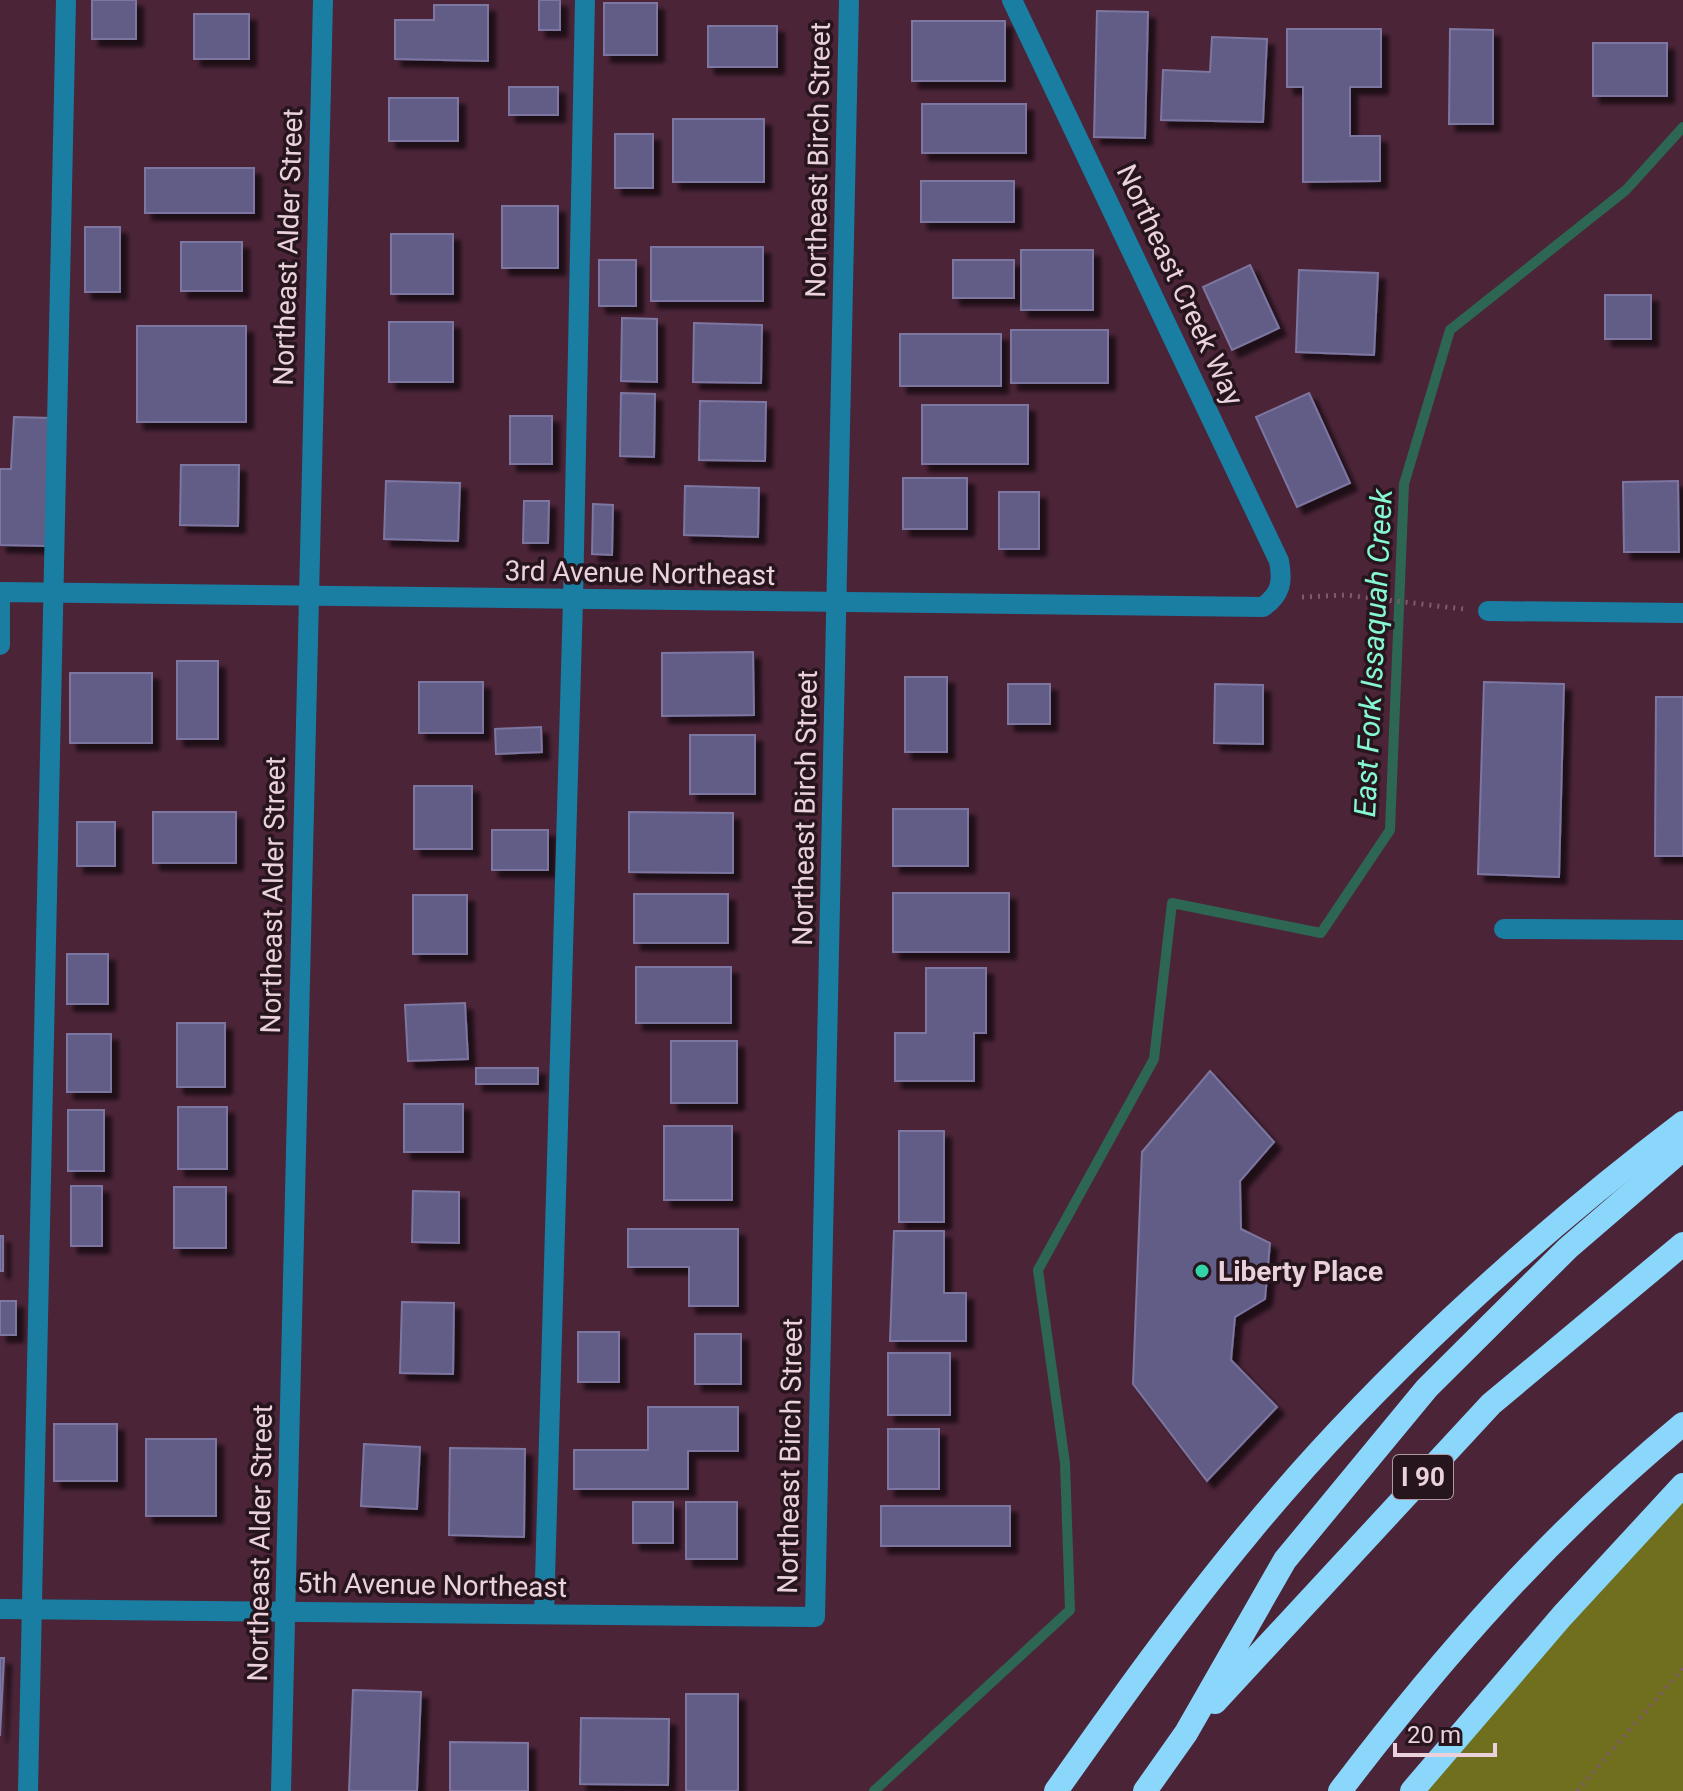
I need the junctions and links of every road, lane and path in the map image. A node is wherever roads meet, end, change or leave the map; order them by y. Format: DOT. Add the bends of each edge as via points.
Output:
graph roads {
  1 [pos="66,0"];
  2 [pos="323,0"];
  3 [pos="585,0"];
  4 [pos="849,0"];
  5 [pos="1012,0"];
  6 [pos="0,592"];
  7 [pos="55,592"];
  8 [pos="308,596"];
  9 [pos="1276,598"];
  10 [pos="573,600"];
  11 [pos="838,604"];
  12 [pos="1488,611"];
  13 [pos="1683,613"];
  14 [pos="0,645"];
  15 [pos="1504,929"];
  16 [pos="1683,930"];
  17 [pos="1683,1123"];
  18 [pos="1683,1149"];
  19 [pos="1683,1244"];
  20 [pos="1683,1424"];
  21 [pos="1683,1485"];
  22 [pos="0,1609"];
  23 [pos="33,1609"];
  24 [pos="287,1612"];
  25 [pos="544,1614"];
  26 [pos="815,1617"];
  27 [pos="1683,1668"];
  28 [pos="1186,1733"];
  29 [pos="1459,1740"];
  30 [pos="28,1791"];
  31 [pos="281,1791"];
  32 [pos="1056,1791"];
  33 [pos="1145,1791"];
  34 [pos="1340,1791"];
  35 [pos="1412,1791"];
  36 [pos="1425,1791"];
  37 [pos="1577,1791"];
  1 -- 7 [label="street"];
  2 -- 8 [label="street, Northeast Alder Street"];
  3 -- 10 [label="street"];
  4 -- 11 [label="street, Northeast Birch Street"];
  5 -- 9 [label="street, Northeast Creek Way" via="1279,561 1283,580"];
  6 -- 7 [label="street, 3rd Avenue Northeast"];
  6 -- 14 [label="street"];
  7 -- 8 [label="street, 3rd Avenue Northeast"];
  7 -- 23 [label="street"];
  8 -- 10 [label="street, 3rd Avenue Northeast"];
  8 -- 24 [label="street, Northeast Alder Street"];
  9 -- 11 [label="street, 3rd Avenue Northeast" via="1263,607 1241,609"];
  9 -- 12 [label="path" via="1346,595"];
  10 -- 11 [label="street, 3rd Avenue Northeast"];
  10 -- 25 [label="street"];
  11 -- 26 [label="street, Northeast Birch Street"];
  12 -- 13 [label="street"];
  15 -- 16 [label="street"];
  17 -- 32 [label="highway" via="1525,1252 1391,1379 1311,1464 1191,1605"];
  18 -- 28 [label="highway" via="1568,1248 1427,1388 1285,1560"];
  19 -- 28 [label="highway, I 90" via="1491,1404"];
  20 -- 34 [label="highway" via="1556,1535 1476,1622"];
  21 -- 29 [label="highway" via="1562,1616"];
  22 -- 23 [label="street, 5th Avenue Northeast"];
  23 -- 24 [label="street, 5th Avenue Northeast"];
  23 -- 30 [label="street"];
  24 -- 25 [label="street, 5th Avenue Northeast"];
  24 -- 31 [label="street, Northeast Alder Street"];
  25 -- 26 [label="street, 5th Avenue Northeast"];
  27 -- 37 [label="path"];
  28 -- 33 [label="highway, I 90"];
  29 -- 35 [label="highway"];
  29 -- 36 [label="highway"];
}
